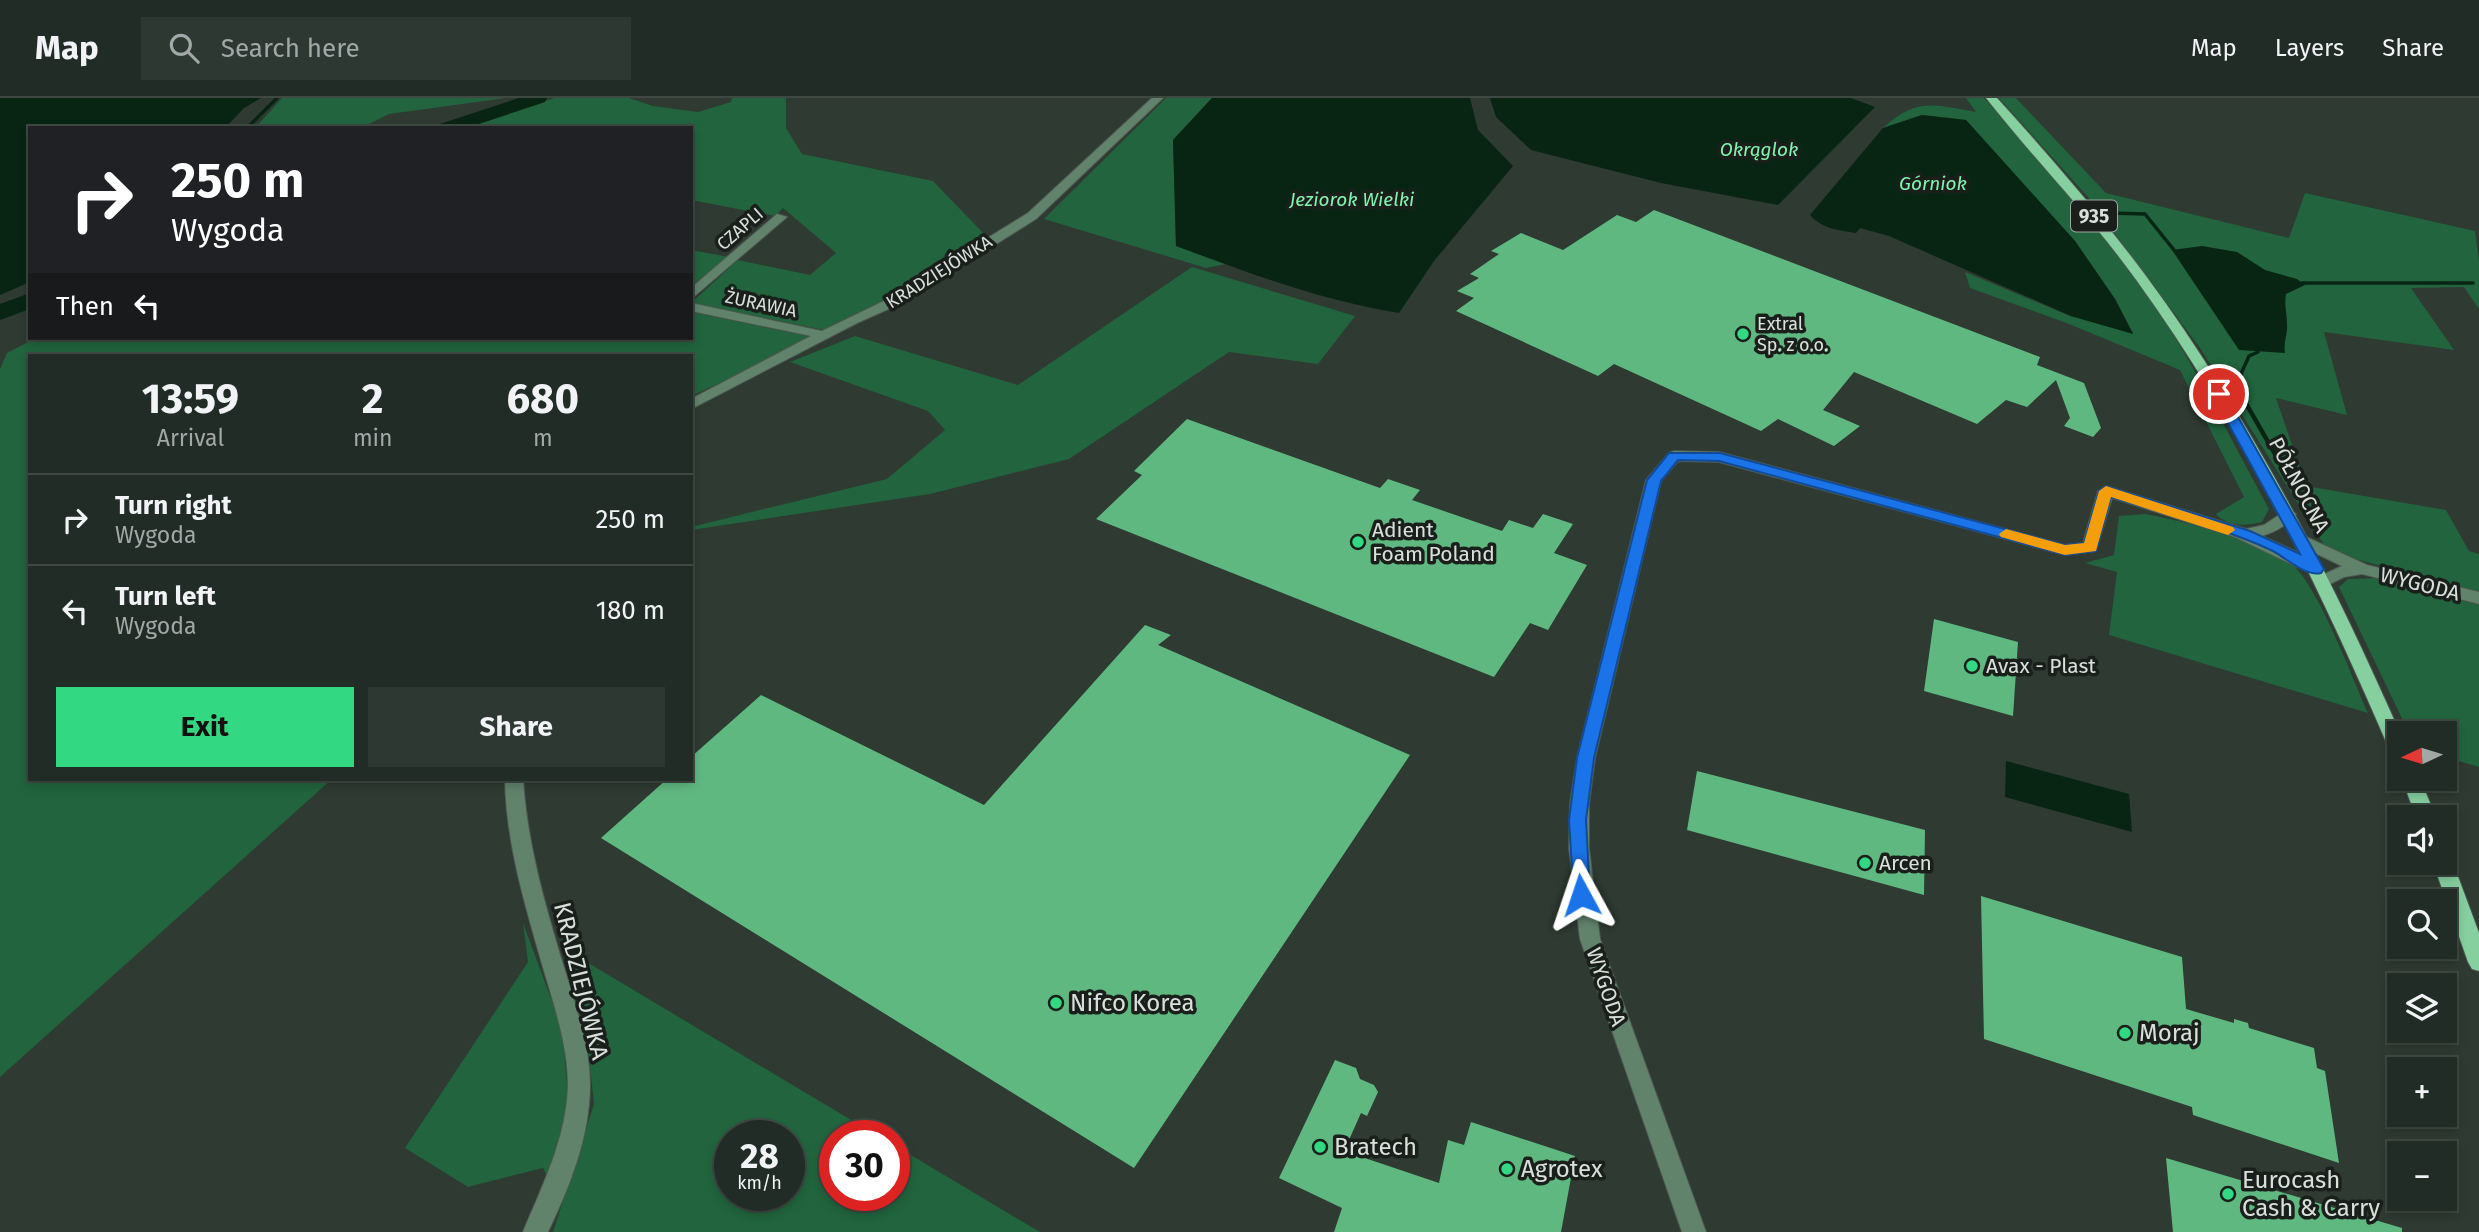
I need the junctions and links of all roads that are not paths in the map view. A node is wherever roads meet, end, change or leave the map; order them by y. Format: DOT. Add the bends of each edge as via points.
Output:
graph roads {
  1 [pos="1158,98"];
  2 [pos="1991,98"];
  3 [pos="781,217"];
  4 [pos="693,293"];
  5 [pos="693,307"];
  6 [pos="824,335"];
  7 [pos="693,404"];
  8 [pos="2288,514"];
  9 [pos="2245,535"];
  10 [pos="2302,540"];
  11 [pos="2362,569"];
  12 [pos="2319,576"];
  13 [pos="2479,598"];
  14 [pos="2387,725"];
  15 [pos="514,781"];
  16 [pos="2448,875"];
  17 [pos="2479,962"];
  18 [pos="535,1232"];
  19 [pos="1694,1232"];
  1 -- 6 [label="street, KRADZIEJÓWKA" via="1032,216 897,300"];
  2 -- 8 [label="main road, PÓŁNOCNA / 935" via="2092,214 2161,306 2228,409"];
  3 -- 4 [label="street, CZAPLI"];
  5 -- 6 [label="street, ŻURAWIA"];
  6 -- 7 [label="street, KRADZIEJÓWKA"];
  8 -- 9 [label="street" via="2269,529"];
  8 -- 10 [label="main road, PÓŁNOCNA / 935"];
  9 -- 12 [label="street, WYGODA" via="2277,547"];
  9 -- 19 [label="street, WYGODA" via="2106,491 2091,547 2065,550 1720,457 1674,456 1654,480 1578,795 1577,846 1590,939"];
  10 -- 11 [label="street, WYGODA"];
  10 -- 12 [label="main road, PÓŁNOCNA / 935"];
  11 -- 12 [label="street"];
  11 -- 13 [label="street, WYGODA"];
  12 -- 14 [label="main road, PÓŁNOCNA / 935"];
  15 -- 18 [label="street, KRADZIEJÓWKA" via="524,869 568,1017 579,1084 565,1164"];
  16 -- 17 [label="main road"];
}
